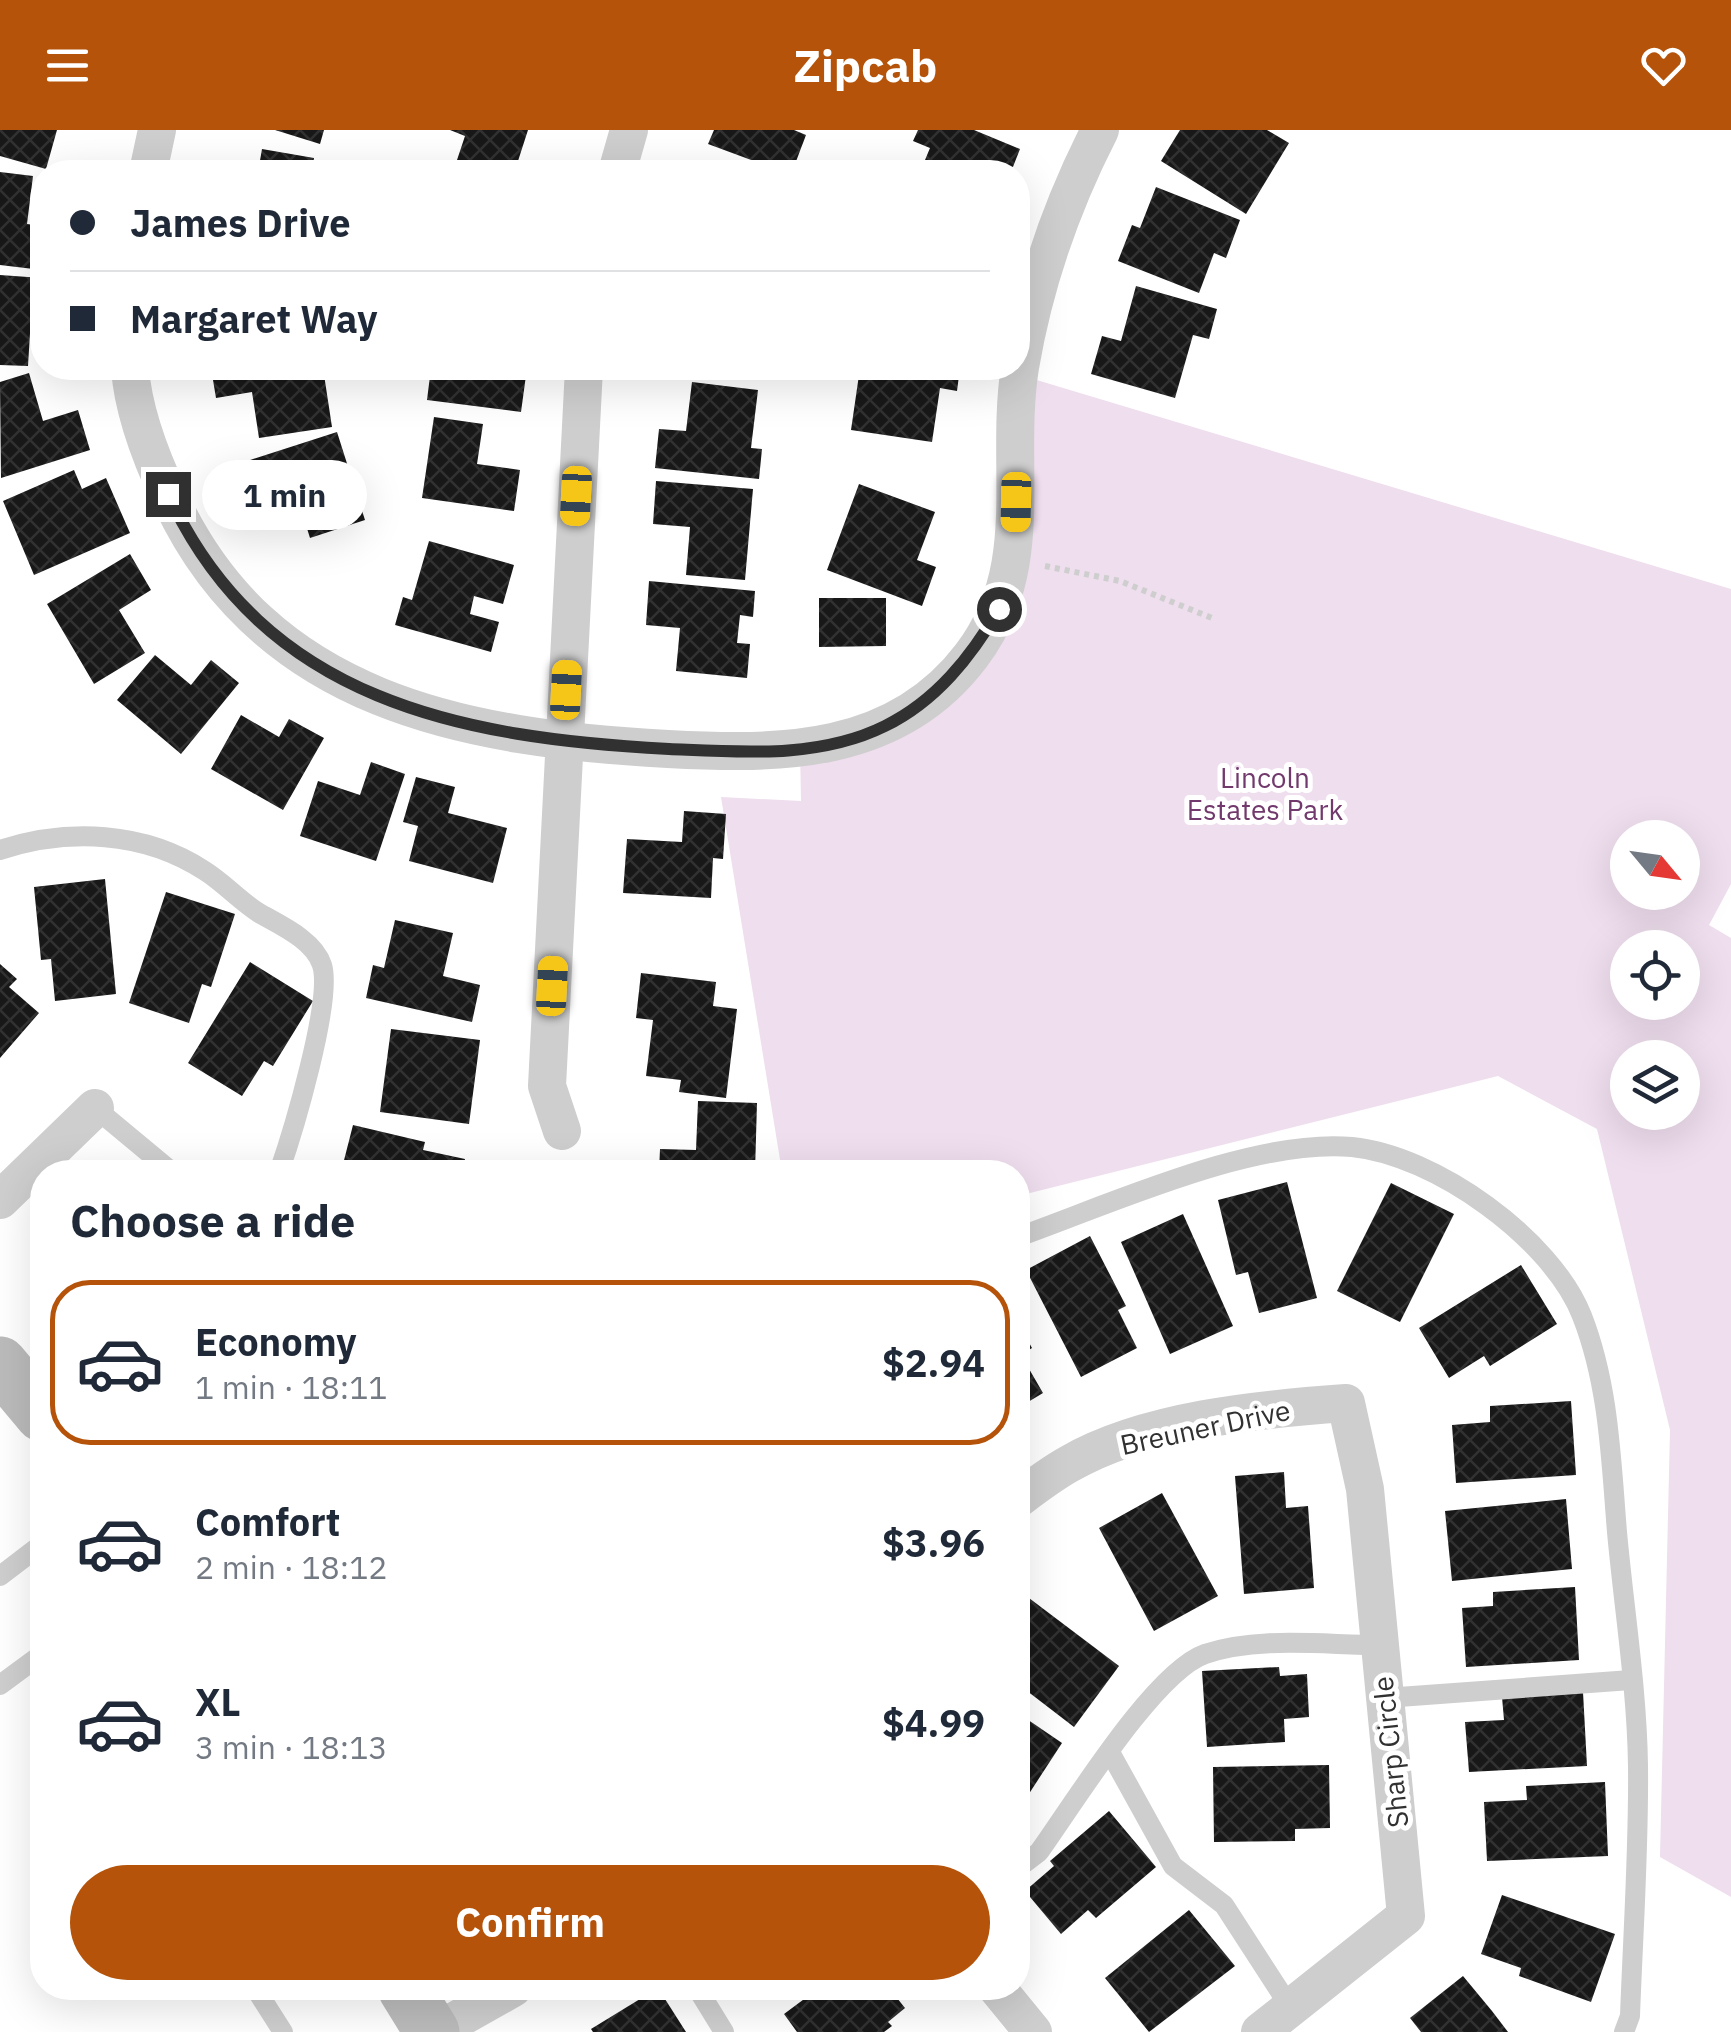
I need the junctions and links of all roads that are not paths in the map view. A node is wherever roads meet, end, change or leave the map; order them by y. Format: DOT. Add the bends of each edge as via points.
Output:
graph roads {
  1 [pos="157,130"];
  2 [pos="629,130"];
  3 [pos="1100,130"];
  4 [pos="151,160"];
  5 [pos="620,160"];
  6 [pos="1030,324"];
  7 [pos="133,380"];
  8 [pos="583,380"];
  9 [pos="1021,380"];
  10 [pos="563,743"];
  11 [pos="0,850"];
  12 [pos="96,1108"];
  13 [pos="562,1132"];
  14 [pos="42,1160"];
  15 [pos="158,1160"];
  16 [pos="283,1160"];
  17 [pos="30,1171"];
  18 [pos="0,1200"];
  19 [pos="1030,1233"];
  20 [pos="0,1364"];
  21 [pos="30,1400"];
  22 [pos="1346,1403"];
  23 [pos="1030,1490"];
  24 [pos="30,1553"];
  25 [pos="0,1576"];
  26 [pos="1380,1645"];
  27 [pos="30,1663"];
  28 [pos="1630,1680"];
  29 [pos="0,1685"];
  30 [pos="1385,1698"];
  31 [pos="1111,1754"];
  32 [pos="1030,1859"];
  33 [pos="263,2000"];
  34 [pos="413,2000"];
  35 [pos="491,2000"];
  36 [pos="704,2000"];
  37 [pos="1007,2000"];
  38 [pos="1290,2008"];
  39 [pos="282,2032"];
  40 [pos="433,2032"];
  41 [pos="724,2032"];
  42 [pos="1033,2032"];
  43 [pos="1260,2032"];
  44 [pos="1624,2032"];
  1 -- 4 [label="street"];
  2 -- 5 [label="street"];
  3 -- 6 [label="street" via="1056,232"];
  7 -- 10 [label="street" via="152,458 184,529 229,589 288,647 422,715"];
  8 -- 10 [label="street"];
  9 -- 10 [label="street" via="1014,559 999,609 970,657 927,699 884,727 762,754"];
  10 -- 13 [label="street" via="548,1086"];
  11 -- 16 [label="lane" via="93,834 132,841 205,871 300,937 322,964 322,998 300,1114"];
  12 -- 14 [label="street"];
  12 -- 15 [label="lane"];
  17 -- 18 [label="street"];
  19 -- 28 [label="lane" via="1284,1151 1354,1147 1465,1191 1537,1245 1581,1314 1605,1399"];
  20 -- 21 [label="main road"];
  22 -- 23 [label="street, Breuner Drive" via="1264,1408 1136,1436 1070,1462"];
  22 -- 26 [label="street, Sharp Circle" via="1365,1489"];
  24 -- 25 [label="lane"];
  26 -- 30 [label="street, Sharp Circle"];
  26 -- 31 [label="lane" via="1240,1645 1200,1656 1155,1693"];
  27 -- 29 [label="lane"];
  28 -- 30 [label="lane"];
  28 -- 44 [label="lane" via="1638,1764 1630,2016"];
  30 -- 38 [label="street, Sharp Circle" via="1406,1916"];
  31 -- 32 [label="lane"];
  31 -- 38 [label="lane" via="1172,1866 1224,1905"];
  33 -- 39 [label="lane"];
  34 -- 40 [label="main road"];
  35 -- 40 [label="street"];
  36 -- 41 [label="lane"];
  37 -- 42 [label="street"];
  38 -- 43 [label="street, Sharp Circle"];
}
